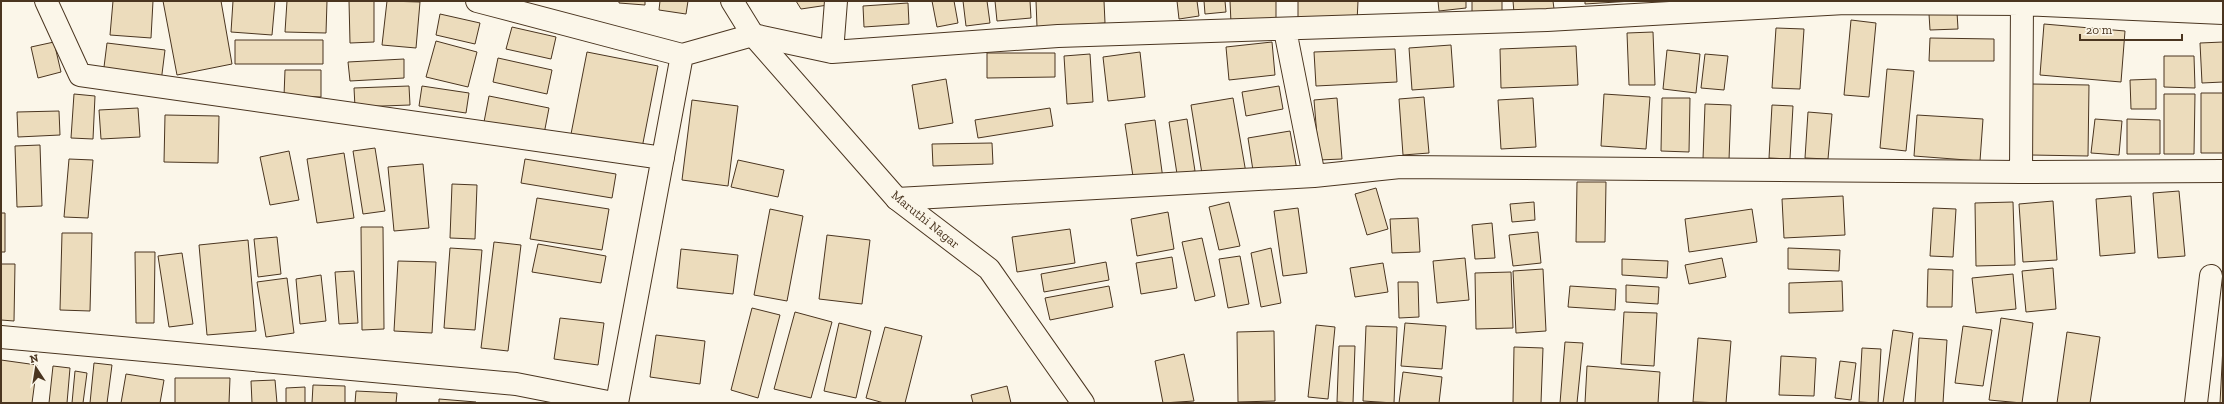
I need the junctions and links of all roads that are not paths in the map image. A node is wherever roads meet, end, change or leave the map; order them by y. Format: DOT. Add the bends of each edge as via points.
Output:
graph roads {
  1 [pos="46,1"];
  2 [pos="477,1"];
  3 [pos="732,1"];
  4 [pos="836,1"];
  5 [pos="1845,2"];
  6 [pos="2022,3"];
  7 [pos="2223,13"];
  8 [pos="1285,30"];
  9 [pos="753,35"];
  10 [pos="832,52"];
  11 [pos="682,55"];
  12 [pos="663,158"];
  13 [pos="2223,171"];
  14 [pos="2021,172"];
  15 [pos="1314,176"];
  16 [pos="897,199"];
  17 [pos="2211,276"];
  18 [pos="1,337"];
  19 [pos="613,403"];
  20 [pos="617,403"];
  21 [pos="1084,403"];
  22 [pos="2196,403"];
  1 -- 12 [label="street" via="80,75"];
  2 -- 11 [label="street"];
  3 -- 9 [label="street, Maruthi Nagar"];
  4 -- 10 [label="street"];
  5 -- 6 [label="street"];
  5 -- 8 [label="street" via="1547,20"];
  6 -- 7 [label="street"];
  6 -- 14 [label="street"];
  8 -- 10 [label="street" via="1058,36"];
  8 -- 15 [label="street"];
  9 -- 10 [label="street"];
  9 -- 11 [label="street"];
  9 -- 16 [label="street, Maruthi Nagar"];
  11 -- 12 [label="street"];
  12 -- 20 [label="street"];
  13 -- 14 [label="street"];
  14 -- 15 [label="street" via="1400,167"];
  15 -- 16 [label="street"];
  16 -- 21 [label="street, Maruthi Nagar" via="989,269"];
  17 -- 22 [label="street"];
  18 -- 19 [label="street" via="516,384"];
}
